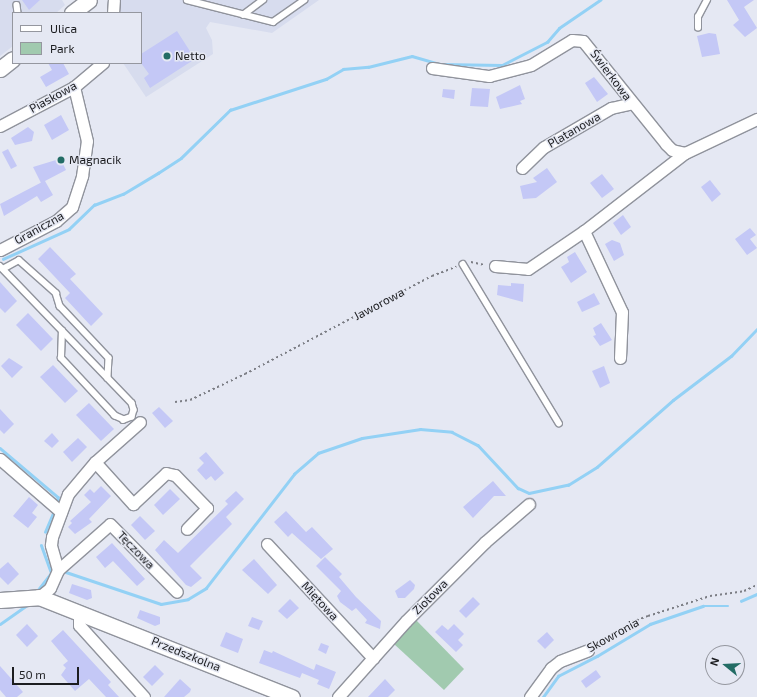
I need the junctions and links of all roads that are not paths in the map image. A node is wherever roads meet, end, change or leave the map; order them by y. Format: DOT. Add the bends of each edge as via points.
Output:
graph roads {
  1 [pos="89,0"];
  2 [pos="114,0"];
  3 [pos="187,0"];
  4 [pos="263,0"];
  5 [pos="304,0"];
  6 [pos="707,0"];
  7 [pos="17,4"];
  8 [pos="18,12"];
  9 [pos="73,12"];
  10 [pos="113,12"];
  11 [pos="243,15"];
  12 [pos="698,28"];
  13 [pos="12,59"];
  14 [pos="102,64"];
  15 [pos="432,68"];
  16 [pos="0,69"];
  17 [pos="74,87"];
  18 [pos="632,103"];
  19 [pos="757,119"];
  20 [pos="0,126"];
  21 [pos="685,153"];
  22 [pos="522,168"];
  23 [pos="584,231"];
  24 [pos="0,250"];
  25 [pos="463,264"];
  26 [pos="495,266"];
  27 [pos="2,268"];
  28 [pos="62,331"];
  29 [pos="620,358"];
  30 [pos="108,378"];
  31 [pos="140,422"];
  32 [pos="560,423"];
  33 [pos="0,459"];
  34 [pos="94,462"];
  35 [pos="529,504"];
  36 [pos="61,512"];
  37 [pos="187,529"];
  38 [pos="267,544"];
  39 [pos="58,570"];
  40 [pos="177,592"];
  41 [pos="2,596"];
  42 [pos="39,597"];
  43 [pos="80,612"];
  44 [pos="588,650"];
  45 [pos="373,658"];
  46 [pos="144,697"];
  47 [pos="292,697"];
  48 [pos="338,697"];
  49 [pos="530,697"];
  1 -- 9 [label="street"];
  2 -- 10 [label="street"];
  3 -- 11 [label="lane"];
  4 -- 11 [label="lane"];
  5 -- 11 [label="lane" via="273,22"];
  6 -- 12 [label="lane" via="698,17"];
  7 -- 8 [label="lane"];
  13 -- 16 [label="street"];
  14 -- 17 [label="street, Piaskowa"];
  15 -- 18 [label="street, Świerkowa" via="469,75 508,72 531,65 577,39 592,48"];
  17 -- 20 [label="street, Piaskowa"];
  17 -- 24 [label="street, Graniczna" via="87,141 82,176 72,207 56,221"];
  18 -- 21 [label="street, Świerkowa" via="672,150"];
  18 -- 22 [label="street, Platanowa" via="611,108 544,147"];
  19 -- 21 [label="street"];
  21 -- 23 [label="street"];
  23 -- 26 [label="street" via="528,269"];
  23 -- 29 [label="street" via="622,312"];
  25 -- 32 [label="lane"];
  27 -- 28 [label="lane"];
  27 -- 30 [label="lane" via="19,260 56,293 60,306 109,358"];
  28 -- 30 [label="lane"];
  28 -- 30 [label="lane" via="61,358 116,416 124,420 132,417 132,403"];
  31 -- 34 [label="street"];
  33 -- 36 [label="street"];
  34 -- 36 [label="street" via="68,494"];
  34 -- 37 [label="street" via="133,504 166,473 175,475 207,508"];
  35 -- 45 [label="street, Ziołowa" via="485,542"];
  36 -- 39 [label="street" via="51,545"];
  38 -- 45 [label="street, Miętowa"];
  39 -- 40 [label="street, Tęczowa" via="110,524"];
  39 -- 42 [label="street" via="50,588"];
  41 -- 42 [label="street"];
  42 -- 43 [label="street, Przedszkolna"];
  43 -- 46 [label="street" via="79,625"];
  43 -- 47 [label="street, Przedszkolna"];
  44 -- 49 [label="street, Skowronia" via="560,661 551,668"];
  45 -- 48 [label="street, Ziołowa"];
}
